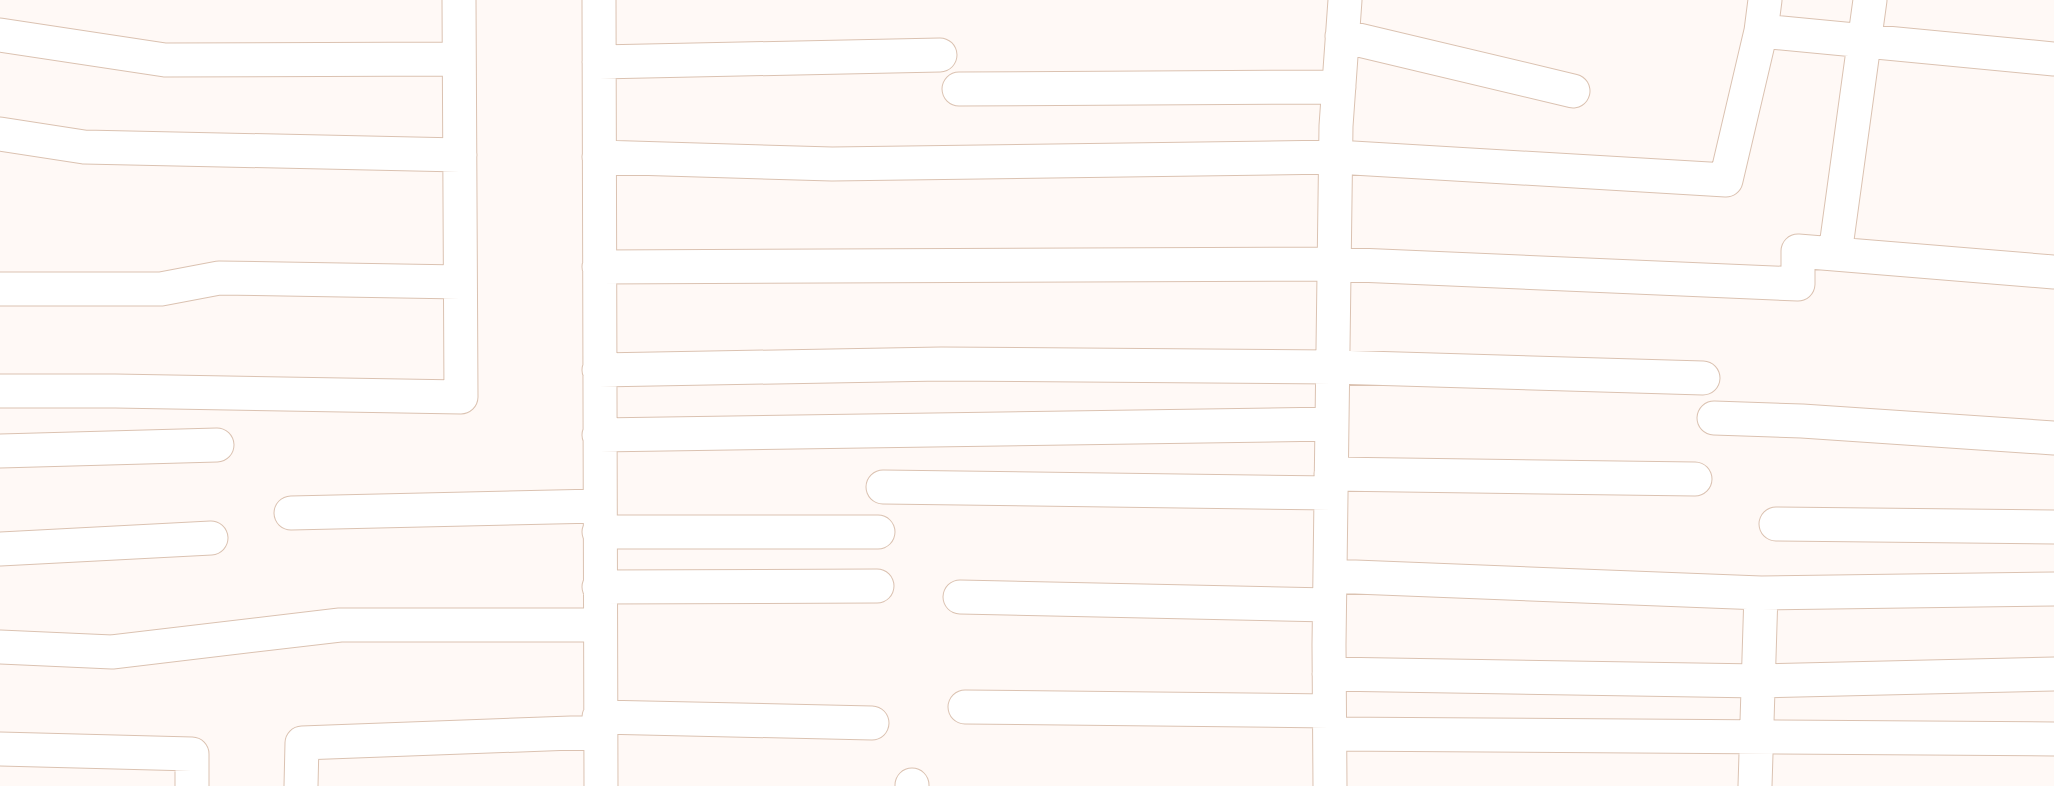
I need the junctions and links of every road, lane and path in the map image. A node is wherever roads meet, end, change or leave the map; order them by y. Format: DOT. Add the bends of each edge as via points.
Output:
graph roads {
  1 [pos="459,0"];
  2 [pos="599,0"];
  3 [pos="1345,0"];
  4 [pos="1870,0"];
  5 [pos="1763,16"];
  6 [pos="0,35"];
  7 [pos="1342,36"];
  8 [pos="1863,41"];
  9 [pos="940,55"];
  10 [pos="2054,59"];
  11 [pos="459,60"];
  12 [pos="599,62"];
  13 [pos="1339,87"];
  14 [pos="959,89"];
  15 [pos="1573,91"];
  16 [pos="0,134"];
  17 [pos="460,155"];
  18 [pos="599,157"];
  19 [pos="1336,157"];
  20 [pos="1835,254"];
  21 [pos="1334,264"];
  22 [pos="599,267"];
  23 [pos="2054,272"];
  24 [pos="460,282"];
  25 [pos="0,289"];
  26 [pos="1333,368"];
  27 [pos="599,370"];
  28 [pos="1703,378"];
  29 [pos="0,391"];
  30 [pos="1714,418"];
  31 [pos="1332,424"];
  32 [pos="599,435"];
  33 [pos="2054,438"];
  34 [pos="217,445"];
  35 [pos="0,451"];
  36 [pos="1695,479"];
  37 [pos="1331,483"];
  38 [pos="883,488"];
  39 [pos="291,513"];
  40 [pos="599,519"];
  41 [pos="1776,524"];
  42 [pos="2054,527"];
  43 [pos="878,532"];
  44 [pos="211,538"];
  45 [pos="0,549"];
  46 [pos="877,586"];
  47 [pos="599,587"];
  48 [pos="2054,589"];
  49 [pos="1329,591"];
  50 [pos="1761,593"];
  51 [pos="960,597"];
  52 [pos="599,625"];
  53 [pos="0,647"];
  54 [pos="1329,674"];
  55 [pos="2054,674"];
  56 [pos="1759,681"];
  57 [pos="965,706"];
  58 [pos="872,723"];
  59 [pos="1329,723"];
  60 [pos="599,724"];
  61 [pos="1757,736"];
  62 [pos="2054,739"];
  63 [pos="0,749"];
  64 [pos="192,786"];
  65 [pos="301,786"];
  66 [pos="601,786"];
  67 [pos="1330,786"];
  68 [pos="1755,786"];
  1 -- 11 [label="street"];
  2 -- 12 [label="street"];
  3 -- 7 [label="street"];
  4 -- 8 [label="street"];
  5 -- 8 [label="street"];
  5 -- 19 [label="street" via="1726,180"];
  6 -- 11 [label="street" via="165,60"];
  7 -- 13 [label="street"];
  7 -- 15 [label="street"];
  8 -- 10 [label="street"];
  8 -- 20 [label="street"];
  9 -- 12 [label="street"];
  11 -- 17 [label="street"];
  12 -- 18 [label="street"];
  13 -- 14 [label="street"];
  13 -- 19 [label="street"];
  16 -- 17 [label="street" via="84,147"];
  17 -- 24 [label="street"];
  18 -- 19 [label="street" via="832,164"];
  18 -- 22 [label="street"];
  19 -- 21 [label="street"];
  20 -- 21 [label="street" via="1798,250 1798,284"];
  20 -- 23 [label="street"];
  21 -- 22 [label="street"];
  21 -- 26 [label="street"];
  22 -- 27 [label="street"];
  24 -- 25 [label="street" via="219,278 161,289"];
  24 -- 29 [label="street" via="461,397"];
  26 -- 27 [label="street" via="941,364"];
  26 -- 28 [label="street"];
  26 -- 31 [label="street"];
  27 -- 32 [label="street"];
  30 -- 33 [label="street"];
  31 -- 32 [label="street"];
  31 -- 37 [label="street"];
  32 -- 40 [label="street"];
  34 -- 35 [label="street"];
  36 -- 37 [label="street"];
  37 -- 38 [label="street"];
  37 -- 49 [label="street"];
  39 -- 40 [label="street"];
  40 -- 43 [label="street"];
  40 -- 47 [label="street"];
  41 -- 42 [label="street"];
  44 -- 45 [label="street"];
  46 -- 47 [label="street"];
  47 -- 52 [label="street"];
  48 -- 50 [label="street"];
  49 -- 50 [label="street"];
  49 -- 51 [label="street"];
  49 -- 54 [label="street"];
  50 -- 56 [label="street"];
  52 -- 53 [label="street" via="340,625 112,652"];
  52 -- 60 [label="street"];
  54 -- 56 [label="street"];
  54 -- 59 [label="street"];
  55 -- 56 [label="street"];
  56 -- 61 [label="street"];
  57 -- 59 [label="street"];
  58 -- 60 [label="street"];
  59 -- 61 [label="street"];
  59 -- 67 [label="street"];
  60 -- 65 [label="street" via="302,743"];
  60 -- 66 [label="street"];
  61 -- 62 [label="street"];
  61 -- 68 [label="street"];
  63 -- 64 [label="street" via="192,754"];
}
